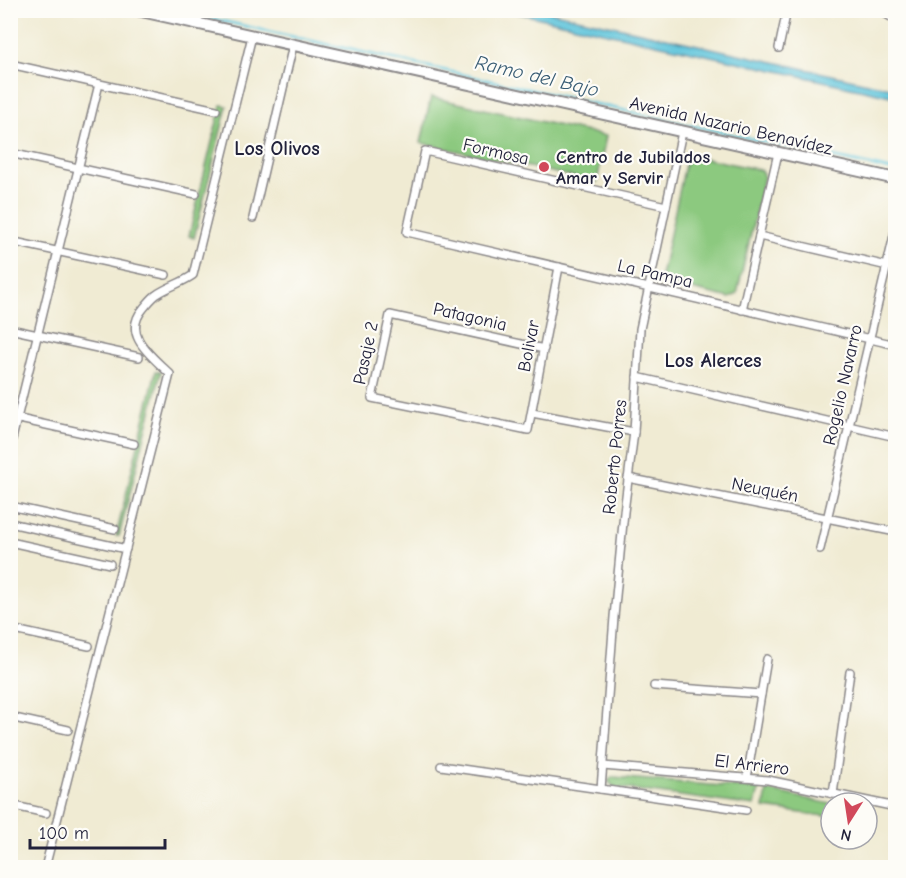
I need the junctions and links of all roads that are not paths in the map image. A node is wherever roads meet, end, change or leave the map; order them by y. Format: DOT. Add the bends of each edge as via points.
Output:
graph roads {
  1 [pos="137,10"];
  2 [pos="787,10"];
  3 [pos="879,10"];
  4 [pos="896,20"];
  5 [pos="252,36"];
  6 [pos="293,45"];
  7 [pos="779,48"];
  8 [pos="10,64"];
  9 [pos="99,84"];
  10 [pos="216,110"];
  11 [pos="682,132"];
  12 [pos="10,153"];
  13 [pos="778,153"];
  14 [pos="78,168"];
  15 [pos="896,179"];
  16 [pos="196,194"];
  17 [pos="666,206"];
  18 [pos="253,218"];
  19 [pos="896,227"];
  20 [pos="407,232"];
  21 [pos="759,236"];
  22 [pos="10,241"];
  23 [pos="58,251"];
  24 [pos="886,266"];
  25 [pos="559,267"];
  26 [pos="896,268"];
  27 [pos="166,275"];
  28 [pos="648,288"];
  29 [pos="742,310"];
  30 [pos="390,315"];
  31 [pos="10,329"];
  32 [pos="38,335"];
  33 [pos="869,339"];
  34 [pos="896,345"];
  35 [pos="543,349"];
  36 [pos="139,357"];
  37 [pos="637,377"];
  38 [pos="532,413"];
  39 [pos="14,418"];
  40 [pos="849,426"];
  41 [pos="528,430"];
  42 [pos="634,432"];
  43 [pos="896,437"];
  44 [pos="134,444"];
  45 [pos="10,447"];
  46 [pos="628,478"];
  47 [pos="10,506"];
  48 [pos="827,518"];
  49 [pos="10,523"];
  50 [pos="115,529"];
  51 [pos="896,532"];
  52 [pos="10,542"];
  53 [pos="126,549"];
  54 [pos="820,549"];
  55 [pos="110,564"];
  56 [pos="10,629"];
  57 [pos="89,646"];
  58 [pos="767,659"];
  59 [pos="849,672"];
  60 [pos="654,686"];
  61 [pos="761,694"];
  62 [pos="10,717"];
  63 [pos="68,730"];
  64 [pos="441,766"];
  65 [pos="603,766"];
  66 [pos="747,778"];
  67 [pos="601,789"];
  68 [pos="819,791"];
  69 [pos="833,791"];
  70 [pos="879,803"];
  71 [pos="10,805"];
  72 [pos="896,807"];
  73 [pos="746,810"];
  74 [pos="46,813"];
  75 [pos="45,867"];
  1 -- 5 [label="main road, Avenida Nazario Benavídez"];
  2 -- 7 [label="street"];
  3 -- 4 [label="street"];
  5 -- 6 [label="main road, Avenida Nazario Benavídez"];
  5 -- 53 [label="street" via="193,275 156,295 136,319 138,339 170,374"];
  6 -- 11 [label="main road, Avenida Nazario Benavídez"];
  6 -- 18 [label="street"];
  8 -- 9 [label="street"];
  9 -- 10 [label="street"];
  9 -- 14 [label="street"];
  11 -- 13 [label="main road, Avenida Nazario Benavídez"];
  11 -- 17 [label="street, Roberto Porres"];
  12 -- 14 [label="street"];
  13 -- 15 [label="main road, Avenida Nazario Benavídez"];
  13 -- 21 [label="street"];
  14 -- 16 [label="street"];
  14 -- 23 [label="street"];
  17 -- 20 [label="street, Formosa" via="425,151"];
  17 -- 28 [label="street, Roberto Porres"];
  19 -- 24 [label="street, Rogelio Navarro"];
  20 -- 25 [label="street, La Pampa"];
  21 -- 24 [label="street"];
  21 -- 29 [label="street"];
  22 -- 23 [label="street"];
  23 -- 27 [label="street"];
  23 -- 32 [label="street"];
  24 -- 26 [label="street"];
  24 -- 33 [label="street, Rogelio Navarro"];
  25 -- 28 [label="street, La Pampa"];
  25 -- 35 [label="street, Bolivar"];
  28 -- 29 [label="street, La Pampa"];
  28 -- 37 [label="street, Roberto Porres"];
  29 -- 33 [label="street, La Pampa"];
  30 -- 35 [label="street, Patagonia"];
  30 -- 41 [label="street, Pasaje 2" via="372,398"];
  31 -- 32 [label="street"];
  32 -- 36 [label="street"];
  32 -- 39 [label="street"];
  33 -- 34 [label="street, La Pampa"];
  33 -- 40 [label="street, Rogelio Navarro"];
  35 -- 38 [label="street, Bolivar"];
  37 -- 40 [label="street"];
  37 -- 42 [label="street, Roberto Porres"];
  38 -- 41 [label="street, Bolivar"];
  38 -- 42 [label="street"];
  39 -- 44 [label="street"];
  39 -- 45 [label="street"];
  40 -- 43 [label="street"];
  40 -- 48 [label="street, Rogelio Navarro"];
  42 -- 46 [label="street, Roberto Porres"];
  46 -- 48 [label="street, Neuquén"];
  46 -- 65 [label="street, Roberto Porres"];
  47 -- 50 [label="street"];
  48 -- 51 [label="street, Neuquén"];
  48 -- 54 [label="street, Rogelio Navarro"];
  49 -- 53 [label="street"];
  52 -- 55 [label="street"];
  53 -- 75 [label="street"];
  56 -- 57 [label="street"];
  58 -- 61 [label="street"];
  59 -- 69 [label="street"];
  60 -- 61 [label="street"];
  61 -- 66 [label="street"];
  62 -- 63 [label="street"];
  64 -- 67 [label="street"];
  65 -- 66 [label="street, El Arriero"];
  65 -- 67 [label="street, Roberto Porres"];
  66 -- 68 [label="street, El Arriero"];
  67 -- 73 [label="street"];
  70 -- 72 [label="street, El Arriero"];
  71 -- 74 [label="street"];
}
